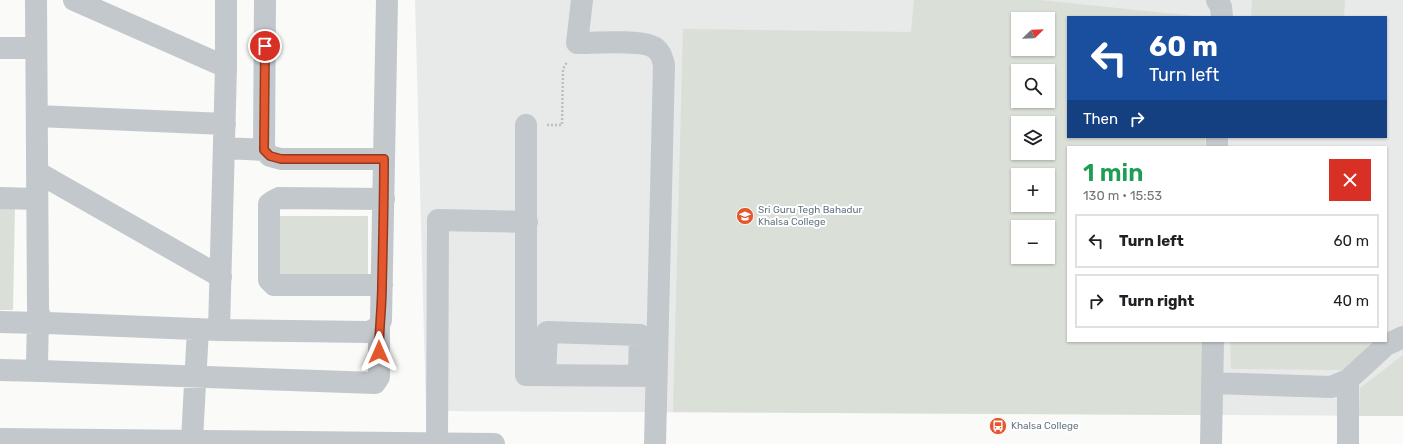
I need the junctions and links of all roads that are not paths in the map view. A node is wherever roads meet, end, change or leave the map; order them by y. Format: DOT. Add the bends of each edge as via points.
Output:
graph roads {
  1 [pos="36,0"];
  2 [pos="74,0"];
  3 [pos="226,0"];
  4 [pos="265,0"];
  5 [pos="387,0"];
  6 [pos="582,0"];
  7 [pos="1217,0"];
  8 [pos="1222,16"];
  9 [pos="0,48"];
  10 [pos="36,48"];
  11 [pos="226,67"];
  12 [pos="37,116"];
  13 [pos="225,124"];
  14 [pos="526,125"];
  15 [pos="224,148"];
  16 [pos="264,150"];
  17 [pos="384,159"];
  18 [pos="37,172"];
  19 [pos="0,198"];
  20 [pos="37,199"];
  21 [pos="384,199"];
  22 [pos="527,222"];
  23 [pos="221,277"];
  24 [pos="382,284"];
  25 [pos="38,318"];
  26 [pos="0,322"];
  27 [pos="379,326"];
  28 [pos="198,329"];
  29 [pos="219,330"];
  30 [pos="1403,337"];
  31 [pos="1213,342"];
  32 [pos="0,370"];
  33 [pos="41,371"];
  34 [pos="545,375"];
  35 [pos="648,376"];
  36 [pos="194,377"];
  37 [pos="1348,380"];
  38 [pos="1212,383"];
  39 [pos="0,439"];
  40 [pos="192,440"];
  41 [pos="152,442"];
  42 [pos="296,443"];
  43 [pos="437,443"];
  44 [pos="494,444"];
  45 [pos="655,444"];
  46 [pos="1211,444"];
  47 [pos="1348,444"];
  1 -- 10 [label="street"];
  2 -- 11 [label="street"];
  3 -- 11 [label="street"];
  4 -- 16 [label="street"];
  5 -- 17 [label="street"];
  6 -- 35 [label="street" via="577,43 651,46 660,53 664,65"];
  7 -- 8 [label="street"];
  9 -- 10 [label="street"];
  10 -- 12 [label="street"];
  11 -- 13 [label="street"];
  12 -- 13 [label="street"];
  12 -- 18 [label="street"];
  13 -- 15 [label="street"];
  14 -- 22 [label="street"];
  15 -- 16 [label="street"];
  15 -- 23 [label="street"];
  16 -- 17 [label="street" via="270,156 281,159"];
  17 -- 21 [label="street"];
  18 -- 20 [label="street"];
  18 -- 23 [label="street"];
  19 -- 20 [label="street"];
  20 -- 25 [label="street"];
  21 -- 24 [label="street"];
  21 -- 24 [label="street" via="279,198 269,204 268,280 274,285"];
  22 -- 34 [label="street" via="526,374"];
  22 -- 43 [label="street" via="438,220"];
  23 -- 29 [label="street"];
  24 -- 27 [label="street"];
  25 -- 26 [label="street"];
  25 -- 28 [label="street" via="48,323"];
  25 -- 33 [label="street" via="37,365"];
  27 -- 29 [label="street" via="368,332"];
  27 -- 36 [label="street" via="379,377 374,383"];
  28 -- 29 [label="street"];
  28 -- 36 [label="street"];
  30 -- 37 [label="street" via="1386,345"];
  31 -- 38 [label="street"];
  32 -- 33 [label="street"];
  33 -- 36 [label="street"];
  34 -- 35 [label="street"];
  34 -- 35 [label="street" via="546,332 640,335"];
  35 -- 45 [label="street"];
  36 -- 40 [label="street"];
  37 -- 38 [label="street" via="1331,387"];
  37 -- 47 [label="street"];
  38 -- 46 [label="street"];
  39 -- 41 [label="street"];
  40 -- 41 [label="street"];
  40 -- 42 [label="street"];
  42 -- 43 [label="street"];
  43 -- 44 [label="street"];
}
